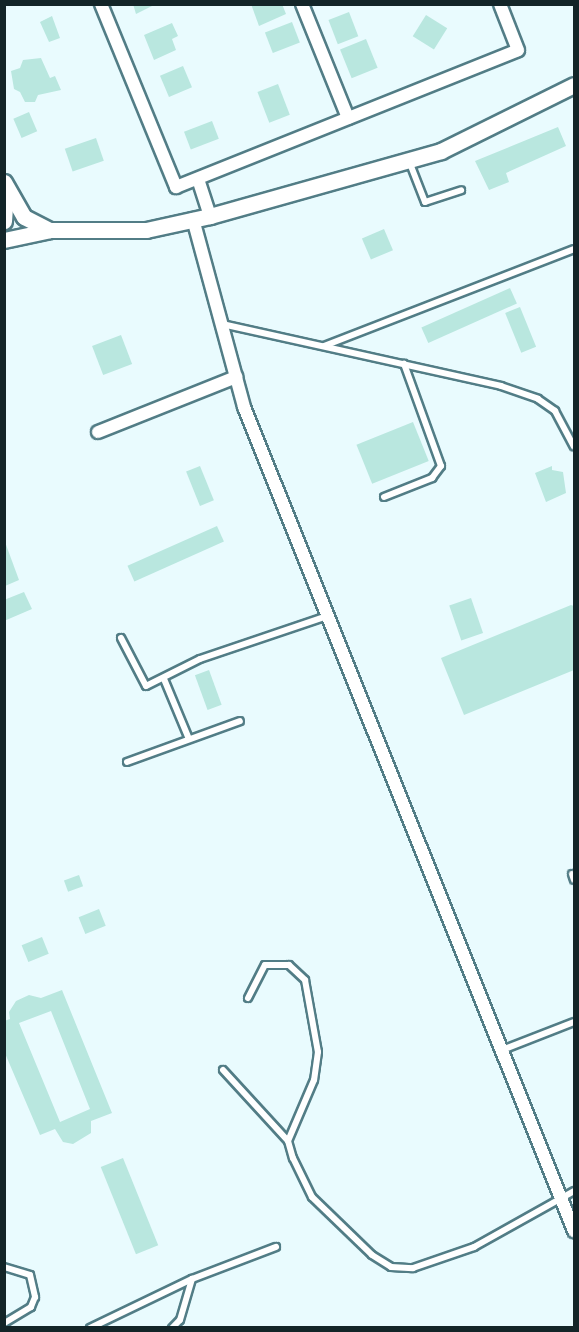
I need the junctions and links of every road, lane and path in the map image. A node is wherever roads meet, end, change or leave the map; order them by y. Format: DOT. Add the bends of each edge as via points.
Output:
graph roads {
  1 [pos="101,4"];
  2 [pos="302,4"];
  3 [pos="500,4"];
  4 [pos="574,85"];
  5 [pos="348,118"];
  6 [pos="409,161"];
  7 [pos="198,179"];
  8 [pos="5,183"];
  9 [pos="462,190"];
  10 [pos="210,216"];
  11 [pos="193,219"];
  12 [pos="4,221"];
  13 [pos="51,230"];
  14 [pos="4,240"];
  15 [pos="574,249"];
  16 [pos="221,323"];
  17 [pos="323,346"];
  18 [pos="404,364"];
  19 [pos="236,377"];
  20 [pos="98,432"];
  21 [pos="572,435"];
  22 [pos="574,446"];
  23 [pos="384,497"];
  24 [pos="328,616"];
  25 [pos="121,638"];
  26 [pos="164,679"];
  27 [pos="240,721"];
  28 [pos="189,739"];
  29 [pos="127,762"];
  30 [pos="248,998"];
  31 [pos="574,1023"];
  32 [pos="502,1050"];
  33 [pos="223,1070"];
  34 [pos="288,1141"];
  35 [pos="574,1191"];
  36 [pos="561,1197"];
  37 [pos="574,1231"];
  38 [pos="276,1247"];
  39 [pos="4,1267"];
  40 [pos="192,1279"];
  41 [pos="4,1323"];
  42 [pos="90,1328"];
  43 [pos="172,1328"];
  1 -- 7 [label="street" via="176,187"];
  2 -- 5 [label="street"];
  3 -- 5 [label="street" via="518,50"];
  4 -- 6 [label="street" via="472,138"];
  5 -- 7 [label="street"];
  6 -- 9 [label="lane" via="425,202"];
  6 -- 10 [label="street"];
  7 -- 10 [label="street"];
  8 -- 12 [label="street"];
  8 -- 13 [label="street" via="24,217"];
  10 -- 11 [label="street"];
  11 -- 13 [label="street" via="146,230"];
  11 -- 16 [label="street"];
  13 -- 14 [label="street"];
  15 -- 17 [label="lane"];
  16 -- 17 [label="lane"];
  16 -- 19 [label="street"];
  17 -- 18 [label="lane"];
  18 -- 21 [label="lane" via="501,386 538,399 555,411"];
  18 -- 23 [label="lane" via="441,466 432,478"];
  19 -- 20 [label="street"];
  19 -- 24 [label="street" via="244,407"];
  21 -- 22 [label="lane"];
  24 -- 26 [label="lane" via="200,660"];
  24 -- 32 [label="street"];
  25 -- 26 [label="lane" via="146,686"];
  26 -- 28 [label="lane"];
  27 -- 28 [label="lane"];
  28 -- 29 [label="lane"];
  30 -- 34 [label="lane" via="265,965 289,965 305,980 318,1052 314,1080"];
  31 -- 32 [label="lane"];
  32 -- 36 [label="street"];
  33 -- 34 [label="lane"];
  34 -- 36 [label="lane" via="299,1177 312,1197 372,1255 391,1267 413,1268 474,1247"];
  35 -- 36 [label="lane"];
  36 -- 37 [label="street"];
  38 -- 40 [label="lane"];
  39 -- 41 [label="lane" via="30,1275 35,1297 31,1307"];
  40 -- 42 [label="lane"];
  40 -- 43 [label="lane" via="180,1320"];
}
